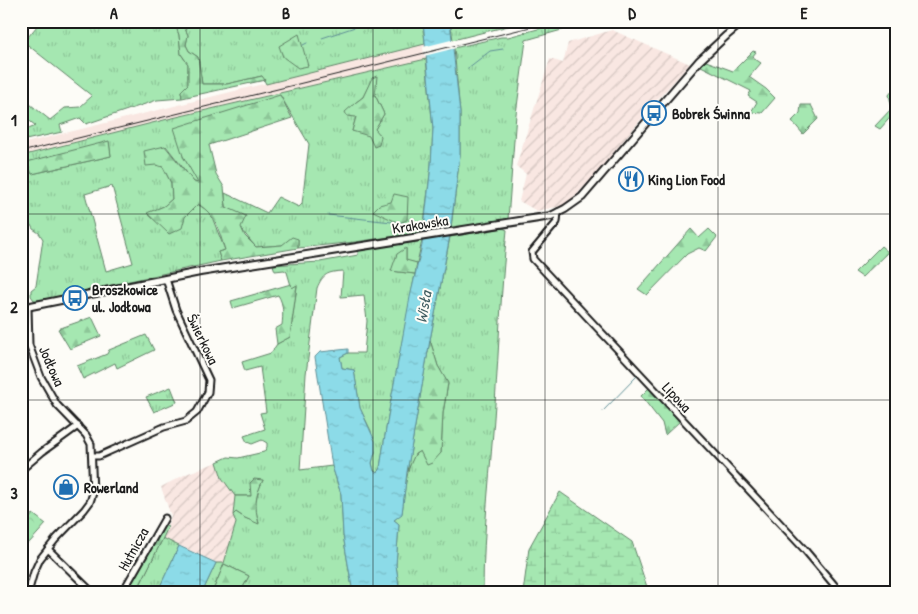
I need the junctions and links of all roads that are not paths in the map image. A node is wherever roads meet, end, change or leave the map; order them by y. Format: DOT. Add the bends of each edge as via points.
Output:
graph roads {
  1 [pos="743,22"];
  2 [pos="558,212"];
  3 [pos="166,279"];
  4 [pos="25,308"];
  5 [pos="78,426"];
  6 [pos="92,456"];
  7 [pos="21,470"];
  8 [pos="165,518"];
  9 [pos="48,549"];
  10 [pos="28,593"];
  11 [pos="93,593"];
  12 [pos="122,593"];
  13 [pos="841,593"];
  1 -- 2 [label="street, Krakowska" via="700,61 582,197"];
  2 -- 3 [label="street, Krakowska" via="551,216"];
  2 -- 13 [label="street, Lipowa" via="557,222 532,252 533,259 804,549"];
  3 -- 4 [label="street, Krakowska"];
  3 -- 6 [label="street, Świerkowa" via="176,310 209,380 208,392 197,412 186,421 164,426 99,456"];
  4 -- 5 [label="street, Jodłowa" via="29,345 41,377 58,405"];
  5 -- 6 [label="street, Jodłowa" via="91,444"];
  5 -- 7 [label="street"];
  6 -- 9 [label="street, Jodłowa" via="93,493 90,502"];
  8 -- 12 [label="street, Hutnicza"];
  9 -- 10 [label="street, Jodłowa" via="34,572"];
  9 -- 11 [label="street"];
}
